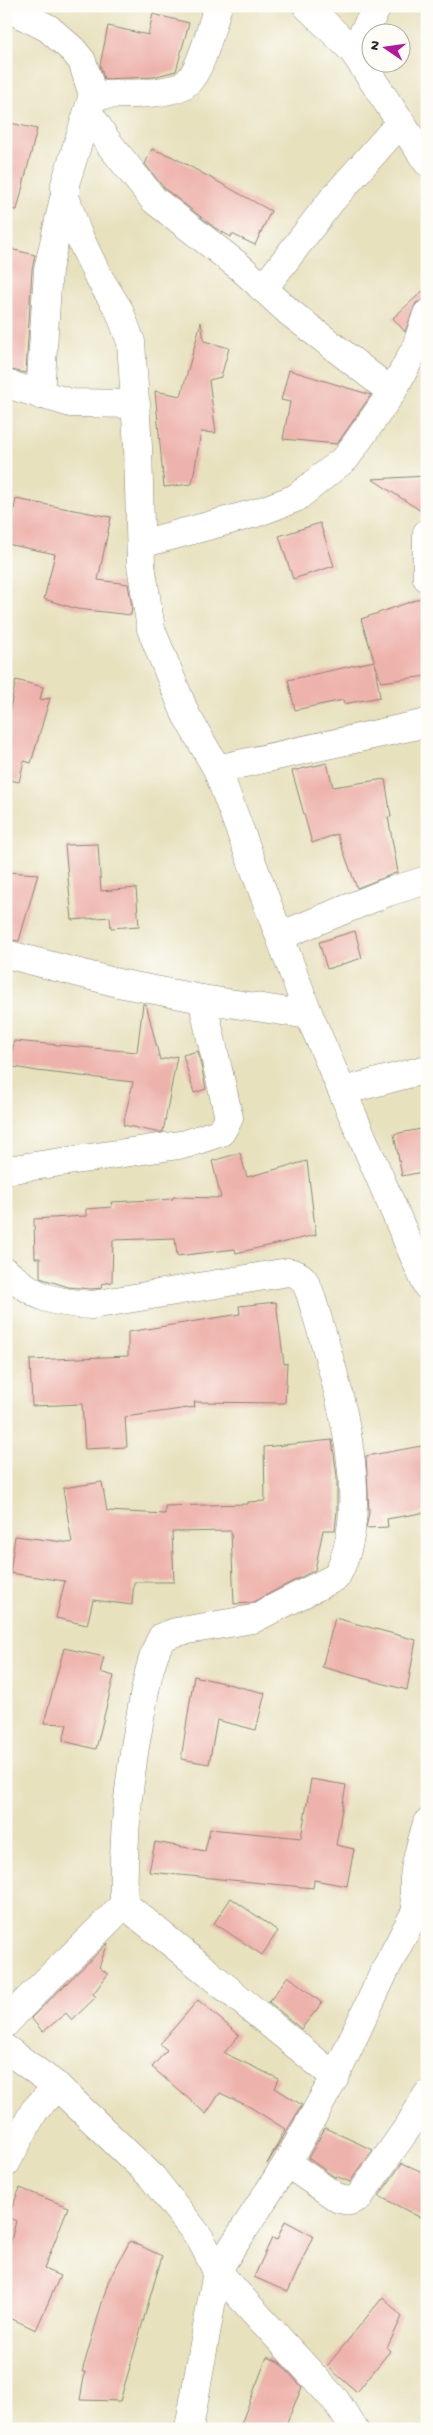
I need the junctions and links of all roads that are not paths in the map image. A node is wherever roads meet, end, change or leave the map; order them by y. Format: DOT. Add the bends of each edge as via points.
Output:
graph roads {
  1 [pos="218,6"];
  2 [pos="307,6"];
  3 [pos="378,6"];
  4 [pos="13,11"];
  5 [pos="353,51"];
  6 [pos="91,104"];
  7 [pos="401,122"];
  8 [pos="427,162"];
  9 [pos="65,196"];
  10 [pos="263,289"];
  11 [pos="427,314"];
  12 [pos="6,384"];
  13 [pos="392,392"];
  14 [pos="40,395"];
  15 [pos="136,404"];
  16 [pos="427,533"];
  17 [pos="141,544"];
  18 [pos="427,578"];
  19 [pos="427,723"];
  20 [pos="218,768"];
  21 [pos="427,880"];
  22 [pos="280,936"];
  23 [pos="6,954"];
  24 [pos="202,999"];
  25 [pos="309,1014"];
  26 [pos="427,1069"];
  27 [pos="342,1091"];
  28 [pos="6,1170"];
  29 [pos="6,1272"];
  30 [pos="427,1286"];
  31 [pos="427,1824"];
  32 [pos="124,1904"];
  33 [pos="420,1920"];
  34 [pos="6,2024"];
  35 [pos="6,2049"];
  36 [pos="335,2077"];
  37 [pos="57,2086"];
  38 [pos="427,2095"];
  39 [pos="6,2162"];
  40 [pos="287,2163"];
  41 [pos="217,2271"];
  42 [pos="188,2429"];
  43 [pos="354,2429"];
  1 -- 6 [label="street" via="199,64 185,85 169,91"];
  2 -- 5 [label="street"];
  3 -- 5 [label="street"];
  4 -- 6 [label="street" via="48,28 73,50 82,61"];
  5 -- 7 [label="street"];
  6 -- 9 [label="street" via="67,178"];
  6 -- 10 [label="street" via="107,141 154,200"];
  7 -- 8 [label="street"];
  7 -- 10 [label="street" via="331,200"];
  9 -- 14 [label="street" via="48,270"];
  9 -- 15 [label="street" via="77,232 119,310 131,342"];
  10 -- 13 [label="street"];
  11 -- 13 [label="street" via="416,347"];
  12 -- 14 [label="street"];
  13 -- 17 [label="street" via="346,458 296,498 256,513"];
  14 -- 15 [label="street" via="71,403"];
  15 -- 17 [label="street"];
  16 -- 18 [label="street"];
  17 -- 20 [label="street" via="151,629 186,715"];
  19 -- 20 [label="street"];
  20 -- 22 [label="street"];
  21 -- 22 [label="street" via="388,892"];
  22 -- 25 [label="street"];
  23 -- 24 [label="street" via="118,983"];
  24 -- 25 [label="street"];
  24 -- 28 [label="street" via="229,1118 221,1132 186,1144"];
  25 -- 27 [label="street"];
  26 -- 27 [label="street"];
  27 -- 30 [label="street"];
  29 -- 32 [label="street" via="32,1294 62,1303 92,1305 288,1272 297,1274 304,1278 310,1293 340,1395 354,1500 346,1552 336,1577 253,1619 176,1632 162,1637 156,1648 143,1697 128,1781"];
  31 -- 33 [label="street" via="412,1895"];
  32 -- 34 [label="street"];
  32 -- 36 [label="street"];
  33 -- 36 [label="street" via="386,1968"];
  35 -- 37 [label="street"];
  36 -- 40 [label="street"];
  37 -- 39 [label="street" via="34,2111"];
  37 -- 41 [label="street" via="152,2177 200,2238"];
  38 -- 40 [label="street" via="359,2197 350,2201 339,2198"];
  40 -- 41 [label="street"];
  41 -- 42 [label="street"];
  41 -- 43 [label="street" via="336,2402"];
}
